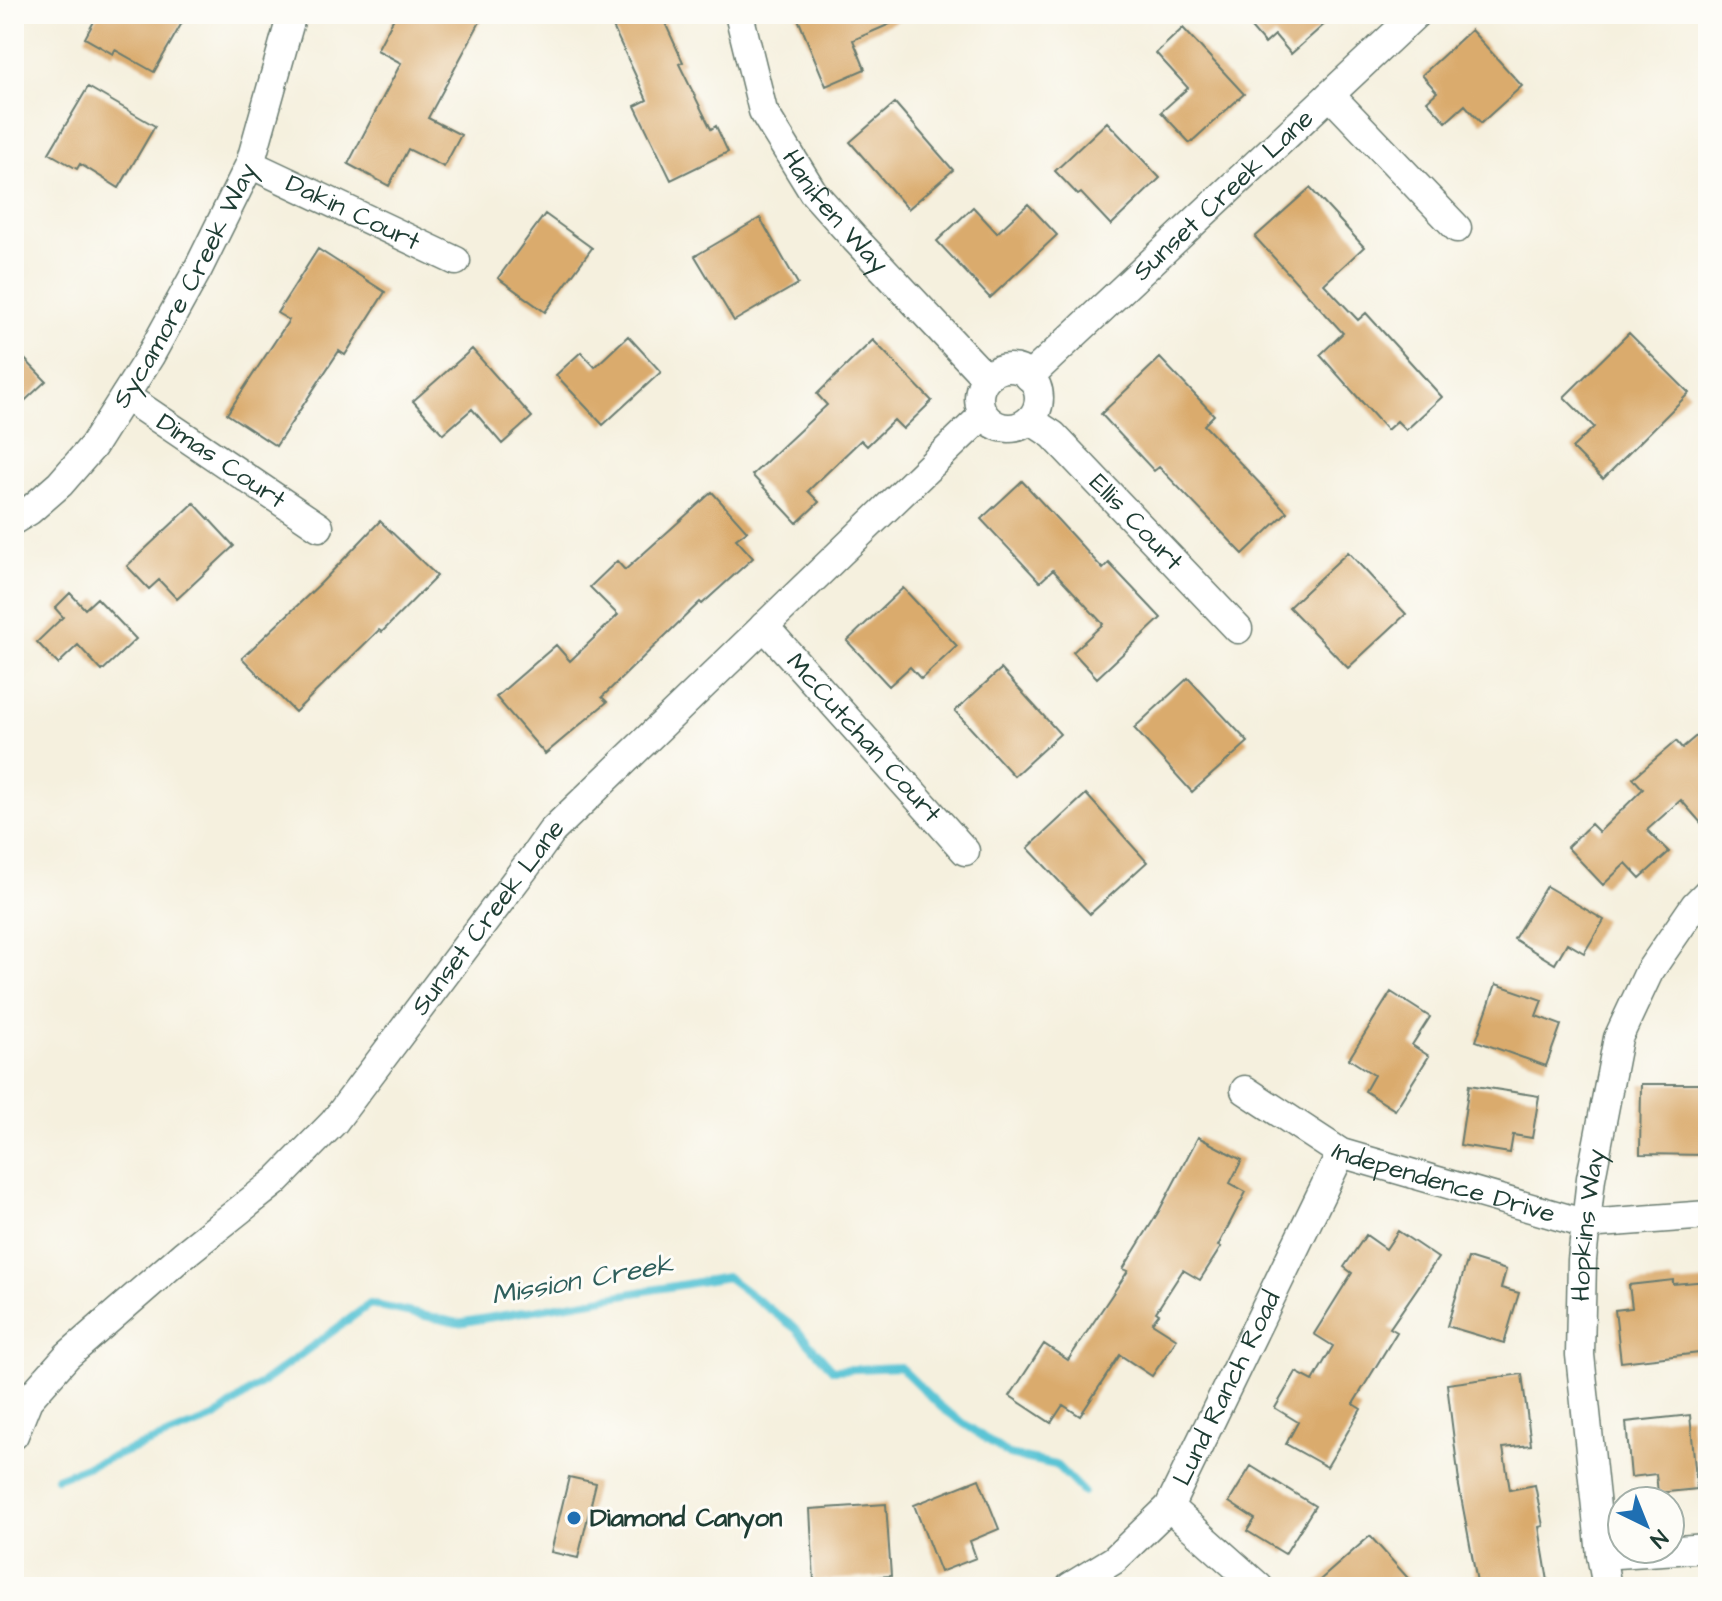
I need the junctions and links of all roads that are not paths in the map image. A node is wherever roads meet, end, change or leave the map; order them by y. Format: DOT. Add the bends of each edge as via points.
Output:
graph roads {
  1 [pos="292,14"];
  2 [pos="739,14"];
  3 [pos="1416,14"];
  4 [pos="1330,95"];
  5 [pos="250,164"];
  6 [pos="1457,228"];
  7 [pos="456,261"];
  8 [pos="1029,377"];
  9 [pos="986,378"];
  10 [pos="125,396"];
  11 [pos="983,415"];
  12 [pos="1030,420"];
  13 [pos="14,520"];
  14 [pos="319,527"];
  15 [pos="764,626"];
  16 [pos="1238,629"];
  17 [pos="965,851"];
  18 [pos="1708,892"];
  19 [pos="1245,1090"];
  20 [pos="1341,1153"];
  21 [pos="1708,1215"];
  22 [pos="1586,1224"];
  23 [pos="14,1435"];
  24 [pos="1169,1507"];
  25 [pos="1708,1548"];
  26 [pos="1601,1555"];
  27 [pos="1070,1587"];
  28 [pos="1259,1587"];
  29 [pos="1607,1587"];
  1 -- 5 [label="street, Sycamore Creek Way"];
  2 -- 9 [label="street, Hanifen Way" via="763,111 813,192"];
  3 -- 4 [label="street, Sunset Creek Lane"];
  4 -- 6 [label="street"];
  4 -- 8 [label="street, Sunset Creek Lane"];
  5 -- 7 [label="street, Dakin Court"];
  5 -- 10 [label="street, Sycamore Creek Way" via="198,269"];
  8 -- 9 [label="street" via="1014,368"];
  8 -- 12 [label="street" via="1039,396"];
  9 -- 11 [label="street" via="978,395"];
  10 -- 13 [label="street, Sycamore Creek Way" via="60,484"];
  10 -- 14 [label="street, Dimas Court"];
  11 -- 12 [label="street" via="1008,429"];
  11 -- 15 [label="street, Sunset Creek Lane"];
  12 -- 16 [label="street, Ellis Court" via="1053,435"];
  15 -- 17 [label="street, McCutchan Court"];
  15 -- 23 [label="street, Sunset Creek Lane" via="552,831 334,1122 276,1181 67,1356 28,1400"];
  18 -- 22 [label="street, Hopkins Way" via="1649,972 1618,1038"];
  19 -- 20 [label="street, Independence Drive"];
  20 -- 22 [label="street, Independence Drive"];
  20 -- 24 [label="street, Lund Ranch Road"];
  21 -- 22 [label="street, Independence Drive"];
  22 -- 26 [label="street, Hopkins Way" via="1580,1355"];
  24 -- 27 [label="street, Lund Ranch Road" via="1114,1560"];
  24 -- 28 [label="street"];
  25 -- 26 [label="street"];
  26 -- 29 [label="street, Hopkins Way"];
}
